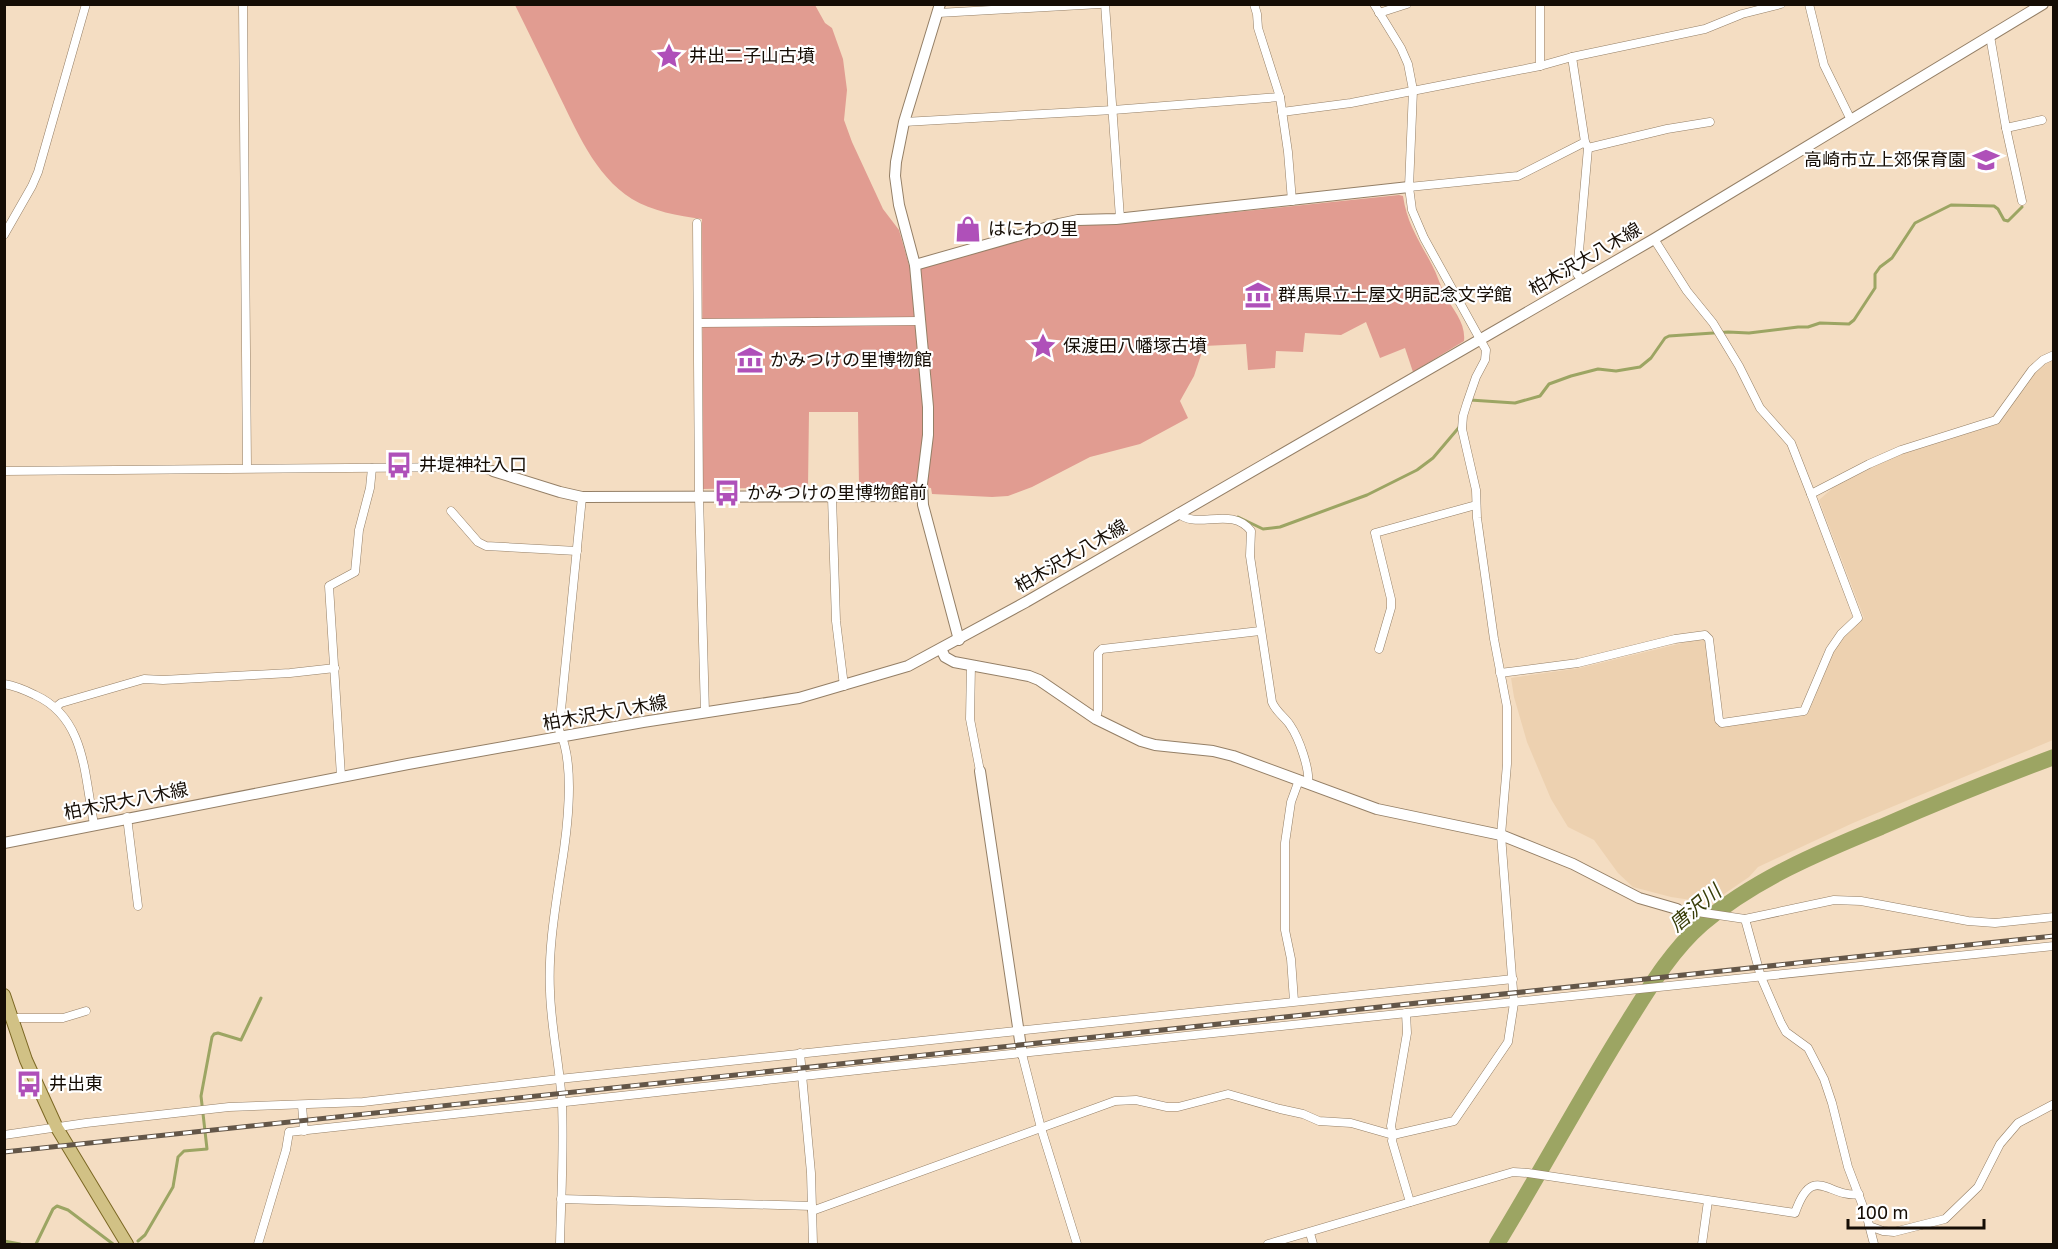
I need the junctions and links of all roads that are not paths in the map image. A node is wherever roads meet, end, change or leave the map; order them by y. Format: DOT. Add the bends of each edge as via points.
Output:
graph roads {
  1 [pos="86,4"];
  2 [pos="243,4"];
  3 [pos="1100,4"];
  4 [pos="1105,4"];
  5 [pos="1254,4"];
  6 [pos="1374,4"];
  7 [pos="1407,4"];
  8 [pos="1540,4"];
  9 [pos="1780,4"];
  10 [pos="1809,4"];
  11 [pos="2043,4"];
  12 [pos="939,9"];
  13 [pos="1379,13"];
  14 [pos="1990,36"];
  15 [pos="1572,57"];
  16 [pos="1540,66"];
  17 [pos="1413,90"];
  18 [pos="1280,97"];
  19 [pos="1113,110"];
  20 [pos="1282,112"];
  21 [pos="1851,120"];
  22 [pos="2042,120"];
  23 [pos="904,122"];
  24 [pos="1710,122"];
  25 [pos="2006,128"];
  26 [pos="1587,145"];
  27 [pos="1409,187"];
  28 [pos="1292,201"];
  29 [pos="2022,201"];
  30 [pos="1120,218"];
  31 [pos="697,223"];
  32 [pos="4,235"];
  33 [pos="1654,239"];
  34 [pos="915,266"];
  35 [pos="1582,280"];
  36 [pos="920,321"];
  37 [pos="699,323"];
  38 [pos="1479,340"];
  39 [pos="2054,355"];
  40 [pos="247,468"];
  41 [pos="372,468"];
  42 [pos="4,471"];
  43 [pos="493,471"];
  44 [pos="1811,494"];
  45 [pos="922,496"];
  46 [pos="582,497"];
  47 [pos="699,497"];
  48 [pos="832,498"];
  49 [pos="1476,505"];
  50 [pos="451,511"];
  51 [pos="1178,513"];
  52 [pos="577,551"];
  53 [pos="1260,631"];
  54 [pos="959,640"];
  55 [pos="941,649"];
  56 [pos="1379,649"];
  57 [pos="971,665"];
  58 [pos="335,668"];
  59 [pos="1500,673"];
  60 [pos="4,684"];
  61 [pos="844,686"];
  62 [pos="56,707"];
  63 [pos="705,713"];
  64 [pos="1096,719"];
  65 [pos="562,736"];
  66 [pos="980,771"];
  67 [pos="341,776"];
  68 [pos="1304,782"];
  69 [pos="128,817"];
  70 [pos="94,824"];
  71 [pos="1501,835"];
  72 [pos="4,843"];
  73 [pos="138,906"];
  74 [pos="1677,909"];
  75 [pos="2054,917"];
  76 [pos="1745,919"];
  77 [pos="2054,946"];
  78 [pos="1761,977"];
  79 [pos="1513,979"];
  80 [pos="4,995"];
  81 [pos="1294,1001"];
  82 [pos="1514,1003"];
  83 [pos="86,1011"];
  84 [pos="1406,1013"];
  85 [pos="11,1019"];
  86 [pos="1019,1031"];
  87 [pos="800,1053"];
  88 [pos="1022,1054"];
  89 [pos="802,1077"];
  90 [pos="559,1079"];
  91 [pos="562,1103"];
  92 [pos="2054,1104"];
  93 [pos="302,1105"];
  94 [pos="57,1128"];
  95 [pos="1041,1128"];
  96 [pos="304,1131"];
  97 [pos="4,1135"];
  98 [pos="1393,1135"];
  99 [pos="1858,1194"];
  100 [pos="561,1199"];
  101 [pos="1708,1201"];
  102 [pos="1410,1202"];
  103 [pos="812,1208"];
  104 [pos="1869,1226"];
  105 [pos="1310,1233"];
  106 [pos="128,1245"];
  107 [pos="258,1245"];
  108 [pos="560,1245"];
  109 [pos="813,1245"];
  110 [pos="1077,1245"];
  111 [pos="1268,1245"];
  112 [pos="1313,1245"];
  113 [pos="1702,1245"];
  114 [pos="1874,1245"];
  1 -- 32 [label="street" via="38,172"];
  2 -- 40 [label="street"];
  3 -- 12 [label="street"];
  4 -- 19 [label="street"];
  5 -- 18 [label="street"];
  6 -- 13 [label="street"];
  7 -- 13 [label="street"];
  8 -- 16 [label="street"];
  9 -- 15 [label="street" via="1705,29"];
  10 -- 21 [label="street" via="1824,65"];
  11 -- 14 [label="street, 柏木沢大八木線"];
  12 -- 23 [label="street"];
  13 -- 17 [label="street" via="1401,48"];
  14 -- 21 [label="street, 柏木沢大八木線"];
  14 -- 25 [label="street"];
  15 -- 16 [label="street"];
  15 -- 26 [label="street"];
  16 -- 17 [label="street"];
  17 -- 20 [label="street"];
  17 -- 27 [label="street"];
  18 -- 19 [label="street"];
  18 -- 20 [label="street"];
  19 -- 23 [label="street"];
  19 -- 30 [label="street"];
  20 -- 28 [label="street"];
  21 -- 33 [label="street, 柏木沢大八木線"];
  22 -- 25 [label="street"];
  23 -- 34 [label="street" via="896,162 896,187"];
  24 -- 26 [label="street"];
  25 -- 29 [label="street"];
  26 -- 27 [label="street" via="1518,176"];
  26 -- 35 [label="street" via="1577,274"];
  27 -- 28 [label="street"];
  27 -- 38 [label="street" via="1419,227"];
  28 -- 30 [label="street"];
  30 -- 34 [label="street" via="1059,224"];
  31 -- 37 [label="street"];
  33 -- 35 [label="street, 柏木沢大八木線"];
  33 -- 44 [label="street" via="1713,323 1760,408 1791,443"];
  34 -- 36 [label="street"];
  35 -- 38 [label="street, 柏木沢大八木線"];
  36 -- 37 [label="street"];
  36 -- 45 [label="street" via="929,422"];
  37 -- 47 [label="street"];
  38 -- 49 [label="street" via="1486,350 1485,360 1476,376 1462,429"];
  38 -- 51 [label="street, 柏木沢大八木線"];
  39 -- 44 [label="street" via="2032,370 1995,420 1901,450"];
  40 -- 41 [label="street"];
  40 -- 42 [label="street"];
  41 -- 43 [label="street" via="474,467"];
  41 -- 58 [label="street" via="359,530 356,572 329,586"];
  43 -- 46 [label="street"];
  44 -- 59 [label="street" via="1858,618 1830,650 1804,711 1722,723 1705,634 1578,663"];
  45 -- 48 [label="street"];
  45 -- 54 [label="street"];
  46 -- 47 [label="street"];
  46 -- 52 [label="street"];
  47 -- 48 [label="street"];
  47 -- 63 [label="street"];
  48 -- 61 [label="street" via="836,621"];
  49 -- 56 [label="street" via="1375,533 1391,600"];
  49 -- 59 [label="street"];
  50 -- 52 [label="street" via="486,546"];
  51 -- 53 [label="street" via="1187,519 1227,518 1251,531 1250,556"];
  51 -- 54 [label="street, 柏木沢大八木線"];
  52 -- 65 [label="street" via="559,730"];
  53 -- 64 [label="street" via="1102,649 1098,653"];
  53 -- 68 [label="street" via="1272,702 1292,727 1310,773"];
  54 -- 55 [label="street, 柏木沢大八木線"];
  55 -- 57 [label="street" via="949,660"];
  55 -- 61 [label="street, 柏木沢大八木線" via="908,666"];
  57 -- 64 [label="street" via="1039,680"];
  57 -- 66 [label="street" via="970,719"];
  58 -- 62 [label="street" via="144,679"];
  58 -- 67 [label="street"];
  59 -- 71 [label="street" via="1507,707"];
  60 -- 62 [label="street"];
  61 -- 63 [label="street, 柏木沢大八木線" via="810,696"];
  62 -- 70 [label="street" via="78,743"];
  63 -- 65 [label="street, 柏木沢大八木線"];
  64 -- 68 [label="street" via="1141,741 1227,754"];
  65 -- 67 [label="street, 柏木沢大八木線"];
  65 -- 90 [label="street" via="568,820 549,960"];
  66 -- 86 [label="street"];
  67 -- 69 [label="street, 柏木沢大八木線"];
  68 -- 71 [label="street" via="1397,814"];
  68 -- 81 [label="street" via="1291,802 1285,843 1285,930"];
  69 -- 70 [label="street, 柏木沢大八木線"];
  69 -- 73 [label="street"];
  70 -- 72 [label="street, 柏木沢大八木線"];
  71 -- 74 [label="street" via="1573,864 1639,898"];
  71 -- 79 [label="street"];
  74 -- 76 [label="street"];
  75 -- 76 [label="street" via="1995,923 1968,921 1861,901 1834,900"];
  76 -- 78 [label="street"];
  77 -- 78 [label="street"];
  78 -- 82 [label="street"];
  78 -- 99 [label="street" via="1786,1032 1808,1048 1824,1079"];
  79 -- 81 [label="street"];
  79 -- 82 [label="street"];
  80 -- 85 [label="main road"];
  81 -- 86 [label="street"];
  82 -- 84 [label="street"];
  82 -- 98 [label="street" via="1508,1042 1458,1116"];
  83 -- 85 [label="street" via="63,1018"];
  84 -- 88 [label="street"];
  84 -- 98 [label="street" via="1407,1032 1391,1126"];
  85 -- 94 [label="main road"];
  86 -- 87 [label="street"];
  86 -- 88 [label="street"];
  87 -- 89 [label="street"];
  87 -- 90 [label="street"];
  88 -- 89 [label="street"];
  88 -- 95 [label="street"];
  89 -- 91 [label="street"];
  89 -- 103 [label="street"];
  90 -- 91 [label="street"];
  90 -- 93 [label="street" via="363,1102"];
  91 -- 96 [label="street"];
  91 -- 100 [label="street"];
  92 -- 104 [label="street" via="2018,1123 2000,1144 1978,1187 1945,1219 1894,1232"];
  93 -- 94 [label="street" via="229,1107"];
  93 -- 96 [label="street"];
  94 -- 97 [label="street"];
  94 -- 106 [label="main road"];
  95 -- 98 [label="street" via="1115,1101 1178,1107 1228,1094 1319,1120 1351,1123"];
  95 -- 103 [label="street"];
  95 -- 110 [label="street"];
  96 -- 107 [label="street" via="289,1132"];
  98 -- 102 [label="street"];
  99 -- 101 [label="street" via="1847,1196 1829,1186 1810,1188 1795,1213"];
  99 -- 104 [label="street"];
  100 -- 103 [label="street"];
  100 -- 108 [label="street"];
  101 -- 102 [label="street" via="1513,1172"];
  101 -- 113 [label="street"];
  102 -- 105 [label="street"];
  103 -- 109 [label="street"];
  104 -- 114 [label="street"];
  105 -- 111 [label="street"];
  105 -- 112 [label="street"];
}
